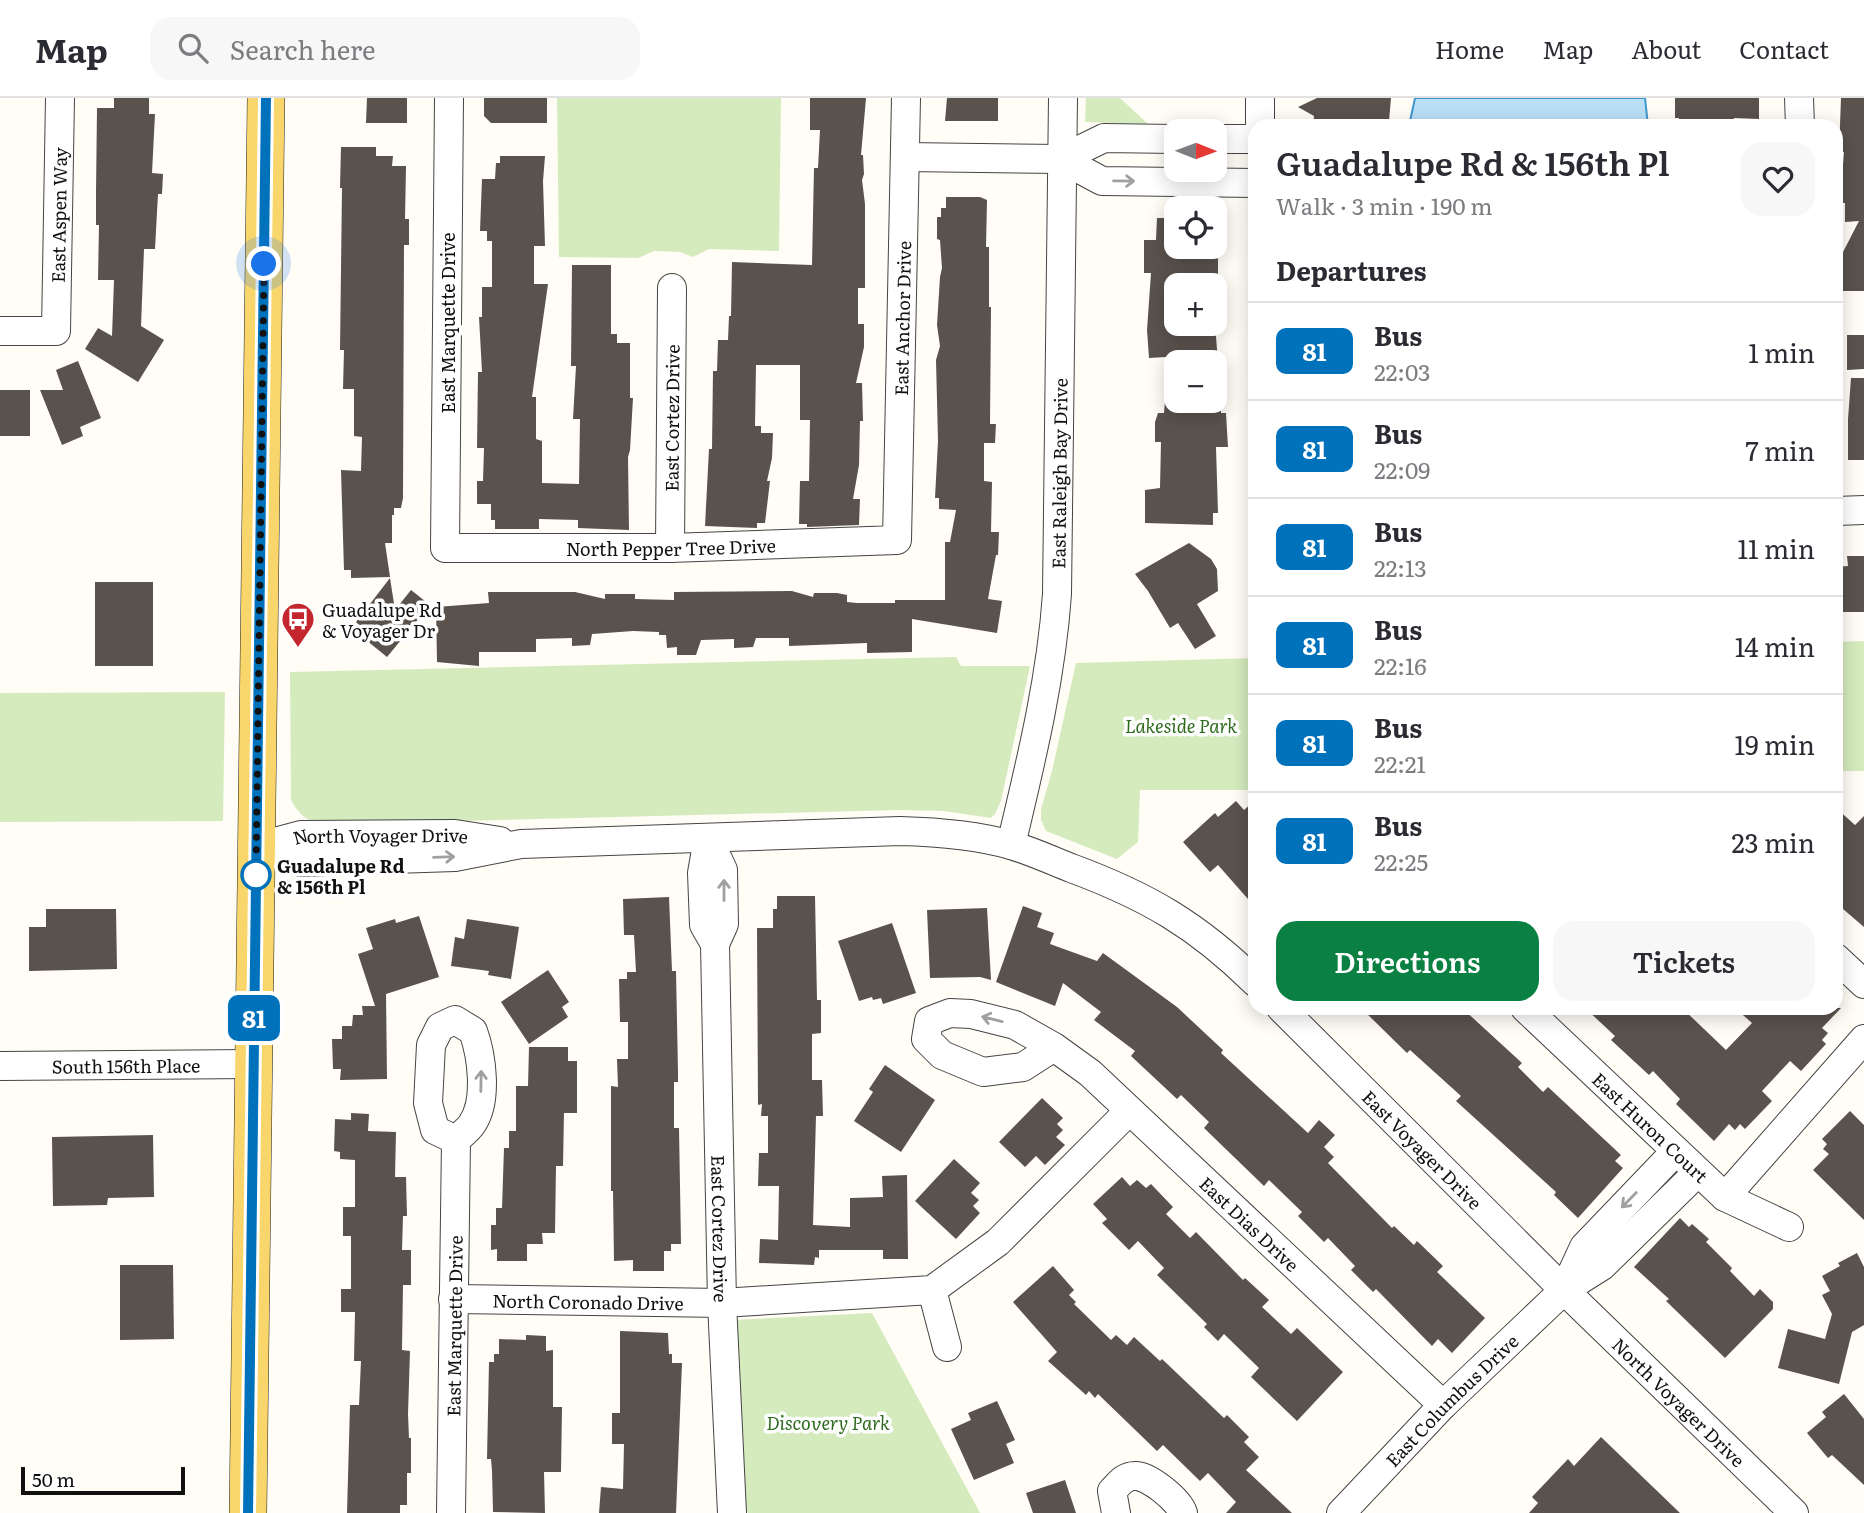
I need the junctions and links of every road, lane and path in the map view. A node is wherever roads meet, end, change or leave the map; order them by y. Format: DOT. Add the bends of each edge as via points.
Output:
graph roads {
  1 [pos="61,98"];
  2 [pos="266,98"];
  3 [pos="449,98"];
  4 [pos="906,98"];
  5 [pos="1063,98"];
  6 [pos="1260,98"];
  7 [pos="1799,98"];
  8 [pos="1260,119"];
  9 [pos="1800,119"];
  10 [pos="1164,139"];
  11 [pos="1227,139"];
  12 [pos="1248,139"];
  13 [pos="905,158"];
  14 [pos="1061,159"];
  15 [pos="1248,183"];
  16 [pos="672,288"];
  17 [pos="0,331"];
  18 [pos="1864,510"];
  19 [pos="1843,511"];
  20 [pos="897,540"];
  21 [pos="446,548"];
  22 [pos="670,548"];
  23 [pos="708,838"];
  24 [pos="1011,845"];
  25 [pos="256,847"];
  26 [pos="1843,964"];
  27 [pos="1248,976"];
  28 [pos="1864,984"];
  29 [pos="1288,1015"];
  30 [pos="1532,1015"];
  31 [pos="1864,1039"];
  32 [pos="1054,1046"];
  33 [pos="253,1064"];
  34 [pos="0,1066"];
  35 [pos="1129,1111"];
  36 [pos="456,1140"];
  37 [pos="1676,1151"];
  38 [pos="1698,1172"];
  39 [pos="1725,1197"];
  40 [pos="1789,1227"];
  41 [pos="932,1290"];
  42 [pos="1564,1290"];
  43 [pos="453,1299"];
  44 [pos="722,1303"];
  45 [pos="947,1347"];
  46 [pos="1443,1405"];
  47 [pos="248,1513"];
  48 [pos="451,1513"];
  49 [pos="732,1513"];
  50 [pos="1116,1513"];
  51 [pos="1183,1513"];
  52 [pos="1341,1513"];
  53 [pos="1794,1513"];
  1 -- 17 [label="street, East Aspen Way" via="56,331"];
  2 -- 25 [label="main road"];
  3 -- 21 [label="street, East Marquette Drive"];
  4 -- 13 [label="street, East Anchor Drive"];
  5 -- 14 [label="street, East Raleigh Bay Drive"];
  6 -- 8 [label="street"];
  7 -- 9 [label="street"];
  10 -- 14 [label="street" via="1104,138"];
  11 -- 12 [label="street"];
  13 -- 14 [label="street"];
  13 -- 20 [label="street, East Anchor Drive"];
  14 -- 15 [label="street, one-way" via="1102,181"];
  14 -- 24 [label="street, East Raleigh Bay Drive" via="1054,642"];
  16 -- 22 [label="street, East Cortez Drive"];
  18 -- 19 [label="street"];
  20 -- 22 [label="street, North Pepper Tree Drive"];
  21 -- 22 [label="street, North Pepper Tree Drive"];
  23 -- 24 [label="street, North Voyager Drive" via="900,831"];
  23 -- 25 [label="street, North Voyager Drive" via="522,844 455,857 301,862"];
  23 -- 44 [label="street, East Cortez Drive" via="723,870 724,924 715,944"];
  24 -- 27 [label="street" via="1124,888 1163,909 1198,932"];
  25 -- 33 [label="main road"];
  26 -- 28 [label="street"];
  29 -- 42 [label="street, East Voyager Drive"];
  30 -- 37 [label="street, East Huron Court"];
  31 -- 39 [label="street"];
  32 -- 35 [label="street, East Dias Drive"];
  33 -- 34 [label="street, South 156th Place"];
  33 -- 47 [label="main road"];
  35 -- 41 [label="street" via="998,1242"];
  35 -- 46 [label="street, East Dias Drive"];
  36 -- 43 [label="street, East Marquette Drive"];
  37 -- 38 [label="street, East Huron Court"];
  37 -- 42 [label="street, East Columbus Drive, one-way" via="1584,1247"];
  38 -- 39 [label="street, East Huron Court"];
  38 -- 42 [label="street, East Columbus Drive" via="1602,1266"];
  39 -- 40 [label="street, East Huron Court"];
  41 -- 44 [label="street, North Coronado Drive"];
  41 -- 45 [label="street"];
  42 -- 46 [label="street, East Columbus Drive"];
  42 -- 53 [label="street, North Voyager Drive"];
  43 -- 44 [label="street, North Coronado Drive"];
  43 -- 48 [label="street, East Marquette Drive"];
  44 -- 49 [label="street, East Cortez Drive"];
  46 -- 52 [label="street, East Columbus Drive"];
  50 -- 51 [label="street" via="1112,1491 1125,1478 1138,1475 1159,1486"];
}
